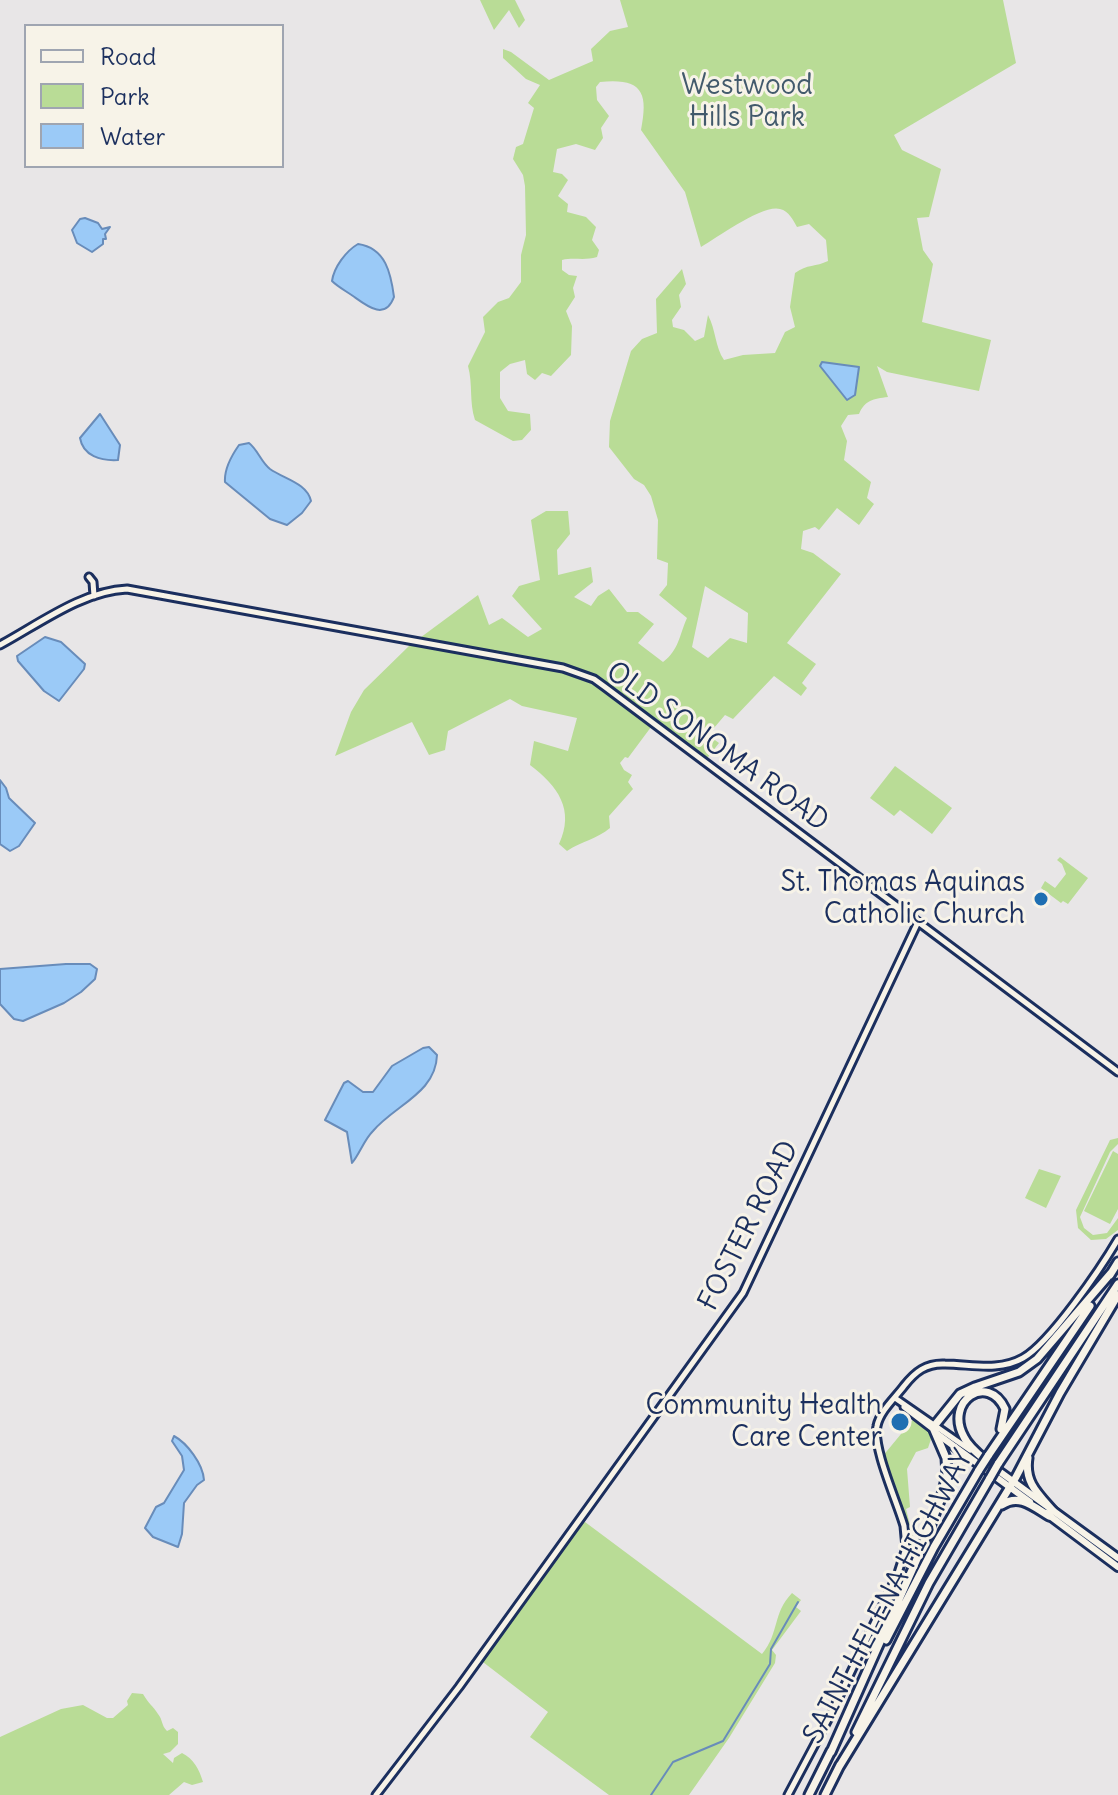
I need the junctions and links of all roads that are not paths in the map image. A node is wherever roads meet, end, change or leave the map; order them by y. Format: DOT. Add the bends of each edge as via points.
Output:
graph roads {
  1 [pos="89,577"];
  2 [pos="94,596"];
  3 [pos="0,645"];
  4 [pos="918,922"];
  5 [pos="1118,1072"];
  6 [pos="1118,1239"];
  7 [pos="1118,1262"];
  8 [pos="1111,1273"];
  9 [pos="1118,1284"];
  10 [pos="1118,1295"];
  11 [pos="895,1398"];
  12 [pos="934,1428"];
  13 [pos="1033,1444"];
  14 [pos="988,1456"];
  15 [pos="994,1464"];
  16 [pos="1012,1484"];
  17 [pos="995,1512"];
  18 [pos="1051,1513"];
  19 [pos="1118,1558"];
  20 [pos="1118,1567"];
  21 [pos="831,1752"];
  22 [pos="839,1767"];
  23 [pos="376,1795"];
  24 [pos="788,1795"];
  25 [pos="809,1795"];
  26 [pos="825,1795"];
  1 -- 2 [label="street"];
  2 -- 3 [label="street, OLD SONOMA ROAD"];
  2 -- 4 [label="street, OLD SONOMA ROAD" via="139,590 551,665 594,679"];
  4 -- 5 [label="street, OLD SONOMA ROAD"];
  4 -- 23 [label="street, FOSTER ROAD" via="743,1293"];
  6 -- 11 [label="street" via="1028,1355 996,1366 934,1364 911,1376"];
  7 -- 8 [label="highway, SAINT HELENA HIGHWAY"];
  8 -- 12 [label="highway" via="1037,1359 1019,1372 960,1394"];
  8 -- 14 [label="highway, SAINT HELENA HIGHWAY"];
  9 -- 15 [label="highway, SAINT HELENA HIGHWAY"];
  10 -- 13 [label="highway"];
  11 -- 12 [label="street"];
  11 -- 24 [label="street" via="879,1420 876,1435 904,1526 903,1560"];
  12 -- 15 [label="street"];
  12 -- 16 [label="main road"];
  12 -- 21 [label="highway" via="946,1458 941,1498"];
  13 -- 16 [label="highway"];
  13 -- 18 [label="highway" via="1026,1472"];
  14 -- 15 [label="highway" via="1005,1414 997,1397 980,1392 963,1401 959,1425 966,1442"];
  14 -- 21 [label="highway, SAINT HELENA HIGHWAY, bridge" via="917,1578"];
  15 -- 16 [label="main road"];
  15 -- 22 [label="highway, SAINT HELENA HIGHWAY, bridge"];
  16 -- 17 [label="highway"];
  16 -- 18 [label="main road"];
  17 -- 18 [label="highway" via="1014,1499"];
  17 -- 22 [label="highway"];
  18 -- 19 [label="main road"];
  18 -- 20 [label="main road"];
  21 -- 25 [label="highway, SAINT HELENA HIGHWAY"];
  22 -- 26 [label="highway, SAINT HELENA HIGHWAY"];
}
